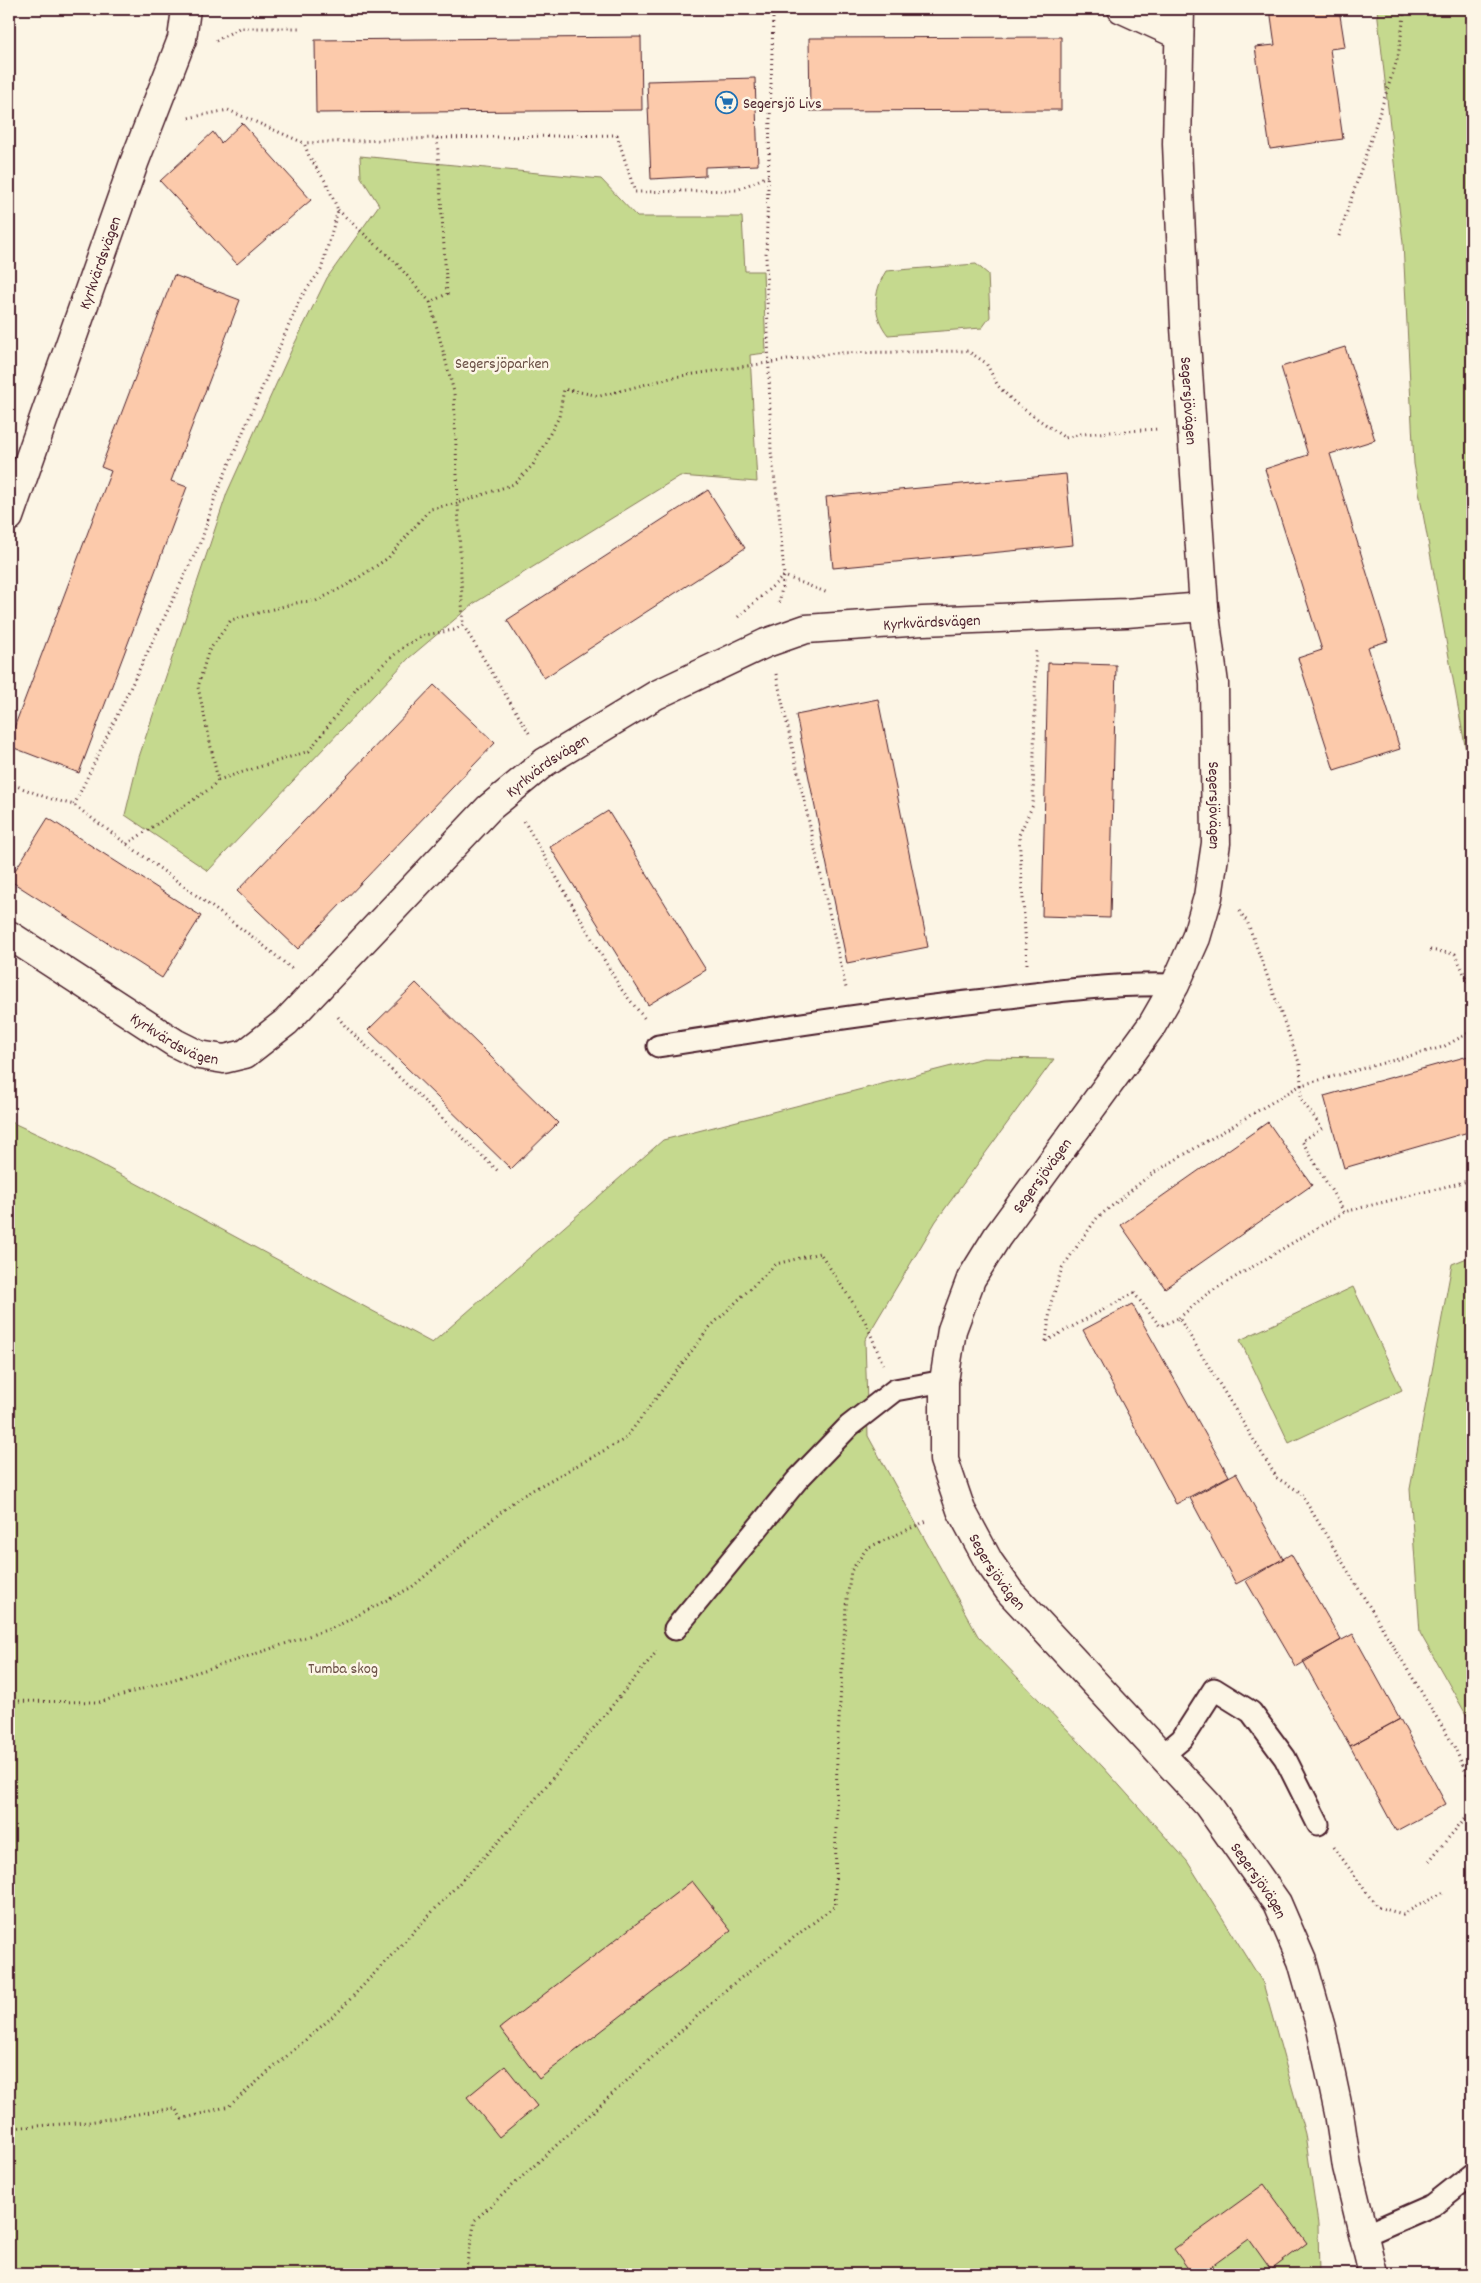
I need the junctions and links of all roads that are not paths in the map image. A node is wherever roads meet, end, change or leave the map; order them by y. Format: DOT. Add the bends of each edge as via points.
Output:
graph roads {
  1 [pos="186,9"];
  2 [pos="1122,9"];
  3 [pos="1180,22"];
  4 [pos="9,517"];
  5 [pos="1204,607"];
  6 [pos="9,934"];
  7 [pos="1175,985"];
  8 [pos="658,1046"];
  9 [pos="944,1381"];
  10 [pos="675,1629"];
  11 [pos="1163,1755"];
  12 [pos="1318,1824"];
  13 [pos="1472,2174"];
  14 [pos="1362,2236"];
  15 [pos="1373,2274"];
  1 -- 4 [label="street, Kyrkvärdsvägen" via="182,39 134,163"];
  2 -- 3 [label="street, Segersjövägen"];
  3 -- 5 [label="street, Segersjövägen" via="1177,144 1185,327"];
  5 -- 6 [label="street, Kyrkvärdsvägen" via="806,630 772,641 656,695 544,762 489,808 286,1022 245,1054 224,1059 199,1055 175,1043"];
  5 -- 7 [label="street, Segersjövägen" via="1214,684 1216,843 1206,905 1196,938"];
  7 -- 8 [label="lane" via="1145,984 852,1015"];
  7 -- 9 [label="street, Segersjövägen" via="1152,1025 1030,1189 971,1279 952,1330"];
  9 -- 10 [label="lane" via="895,1390 849,1426 797,1480"];
  9 -- 11 [label="street, Segersjövägen" via="944,1460 962,1510 988,1562 1010,1592"];
  11 -- 12 [label="lane" via="1182,1739 1214,1689 1251,1712 1286,1758"];
  11 -- 14 [label="street, Segersjövägen" via="1208,1805 1253,1866 1277,1903 1298,1952 1321,2028"];
  13 -- 14 [label="lane" via="1433,2204"];
  14 -- 15 [label="street, Segersjövägen"];
}
